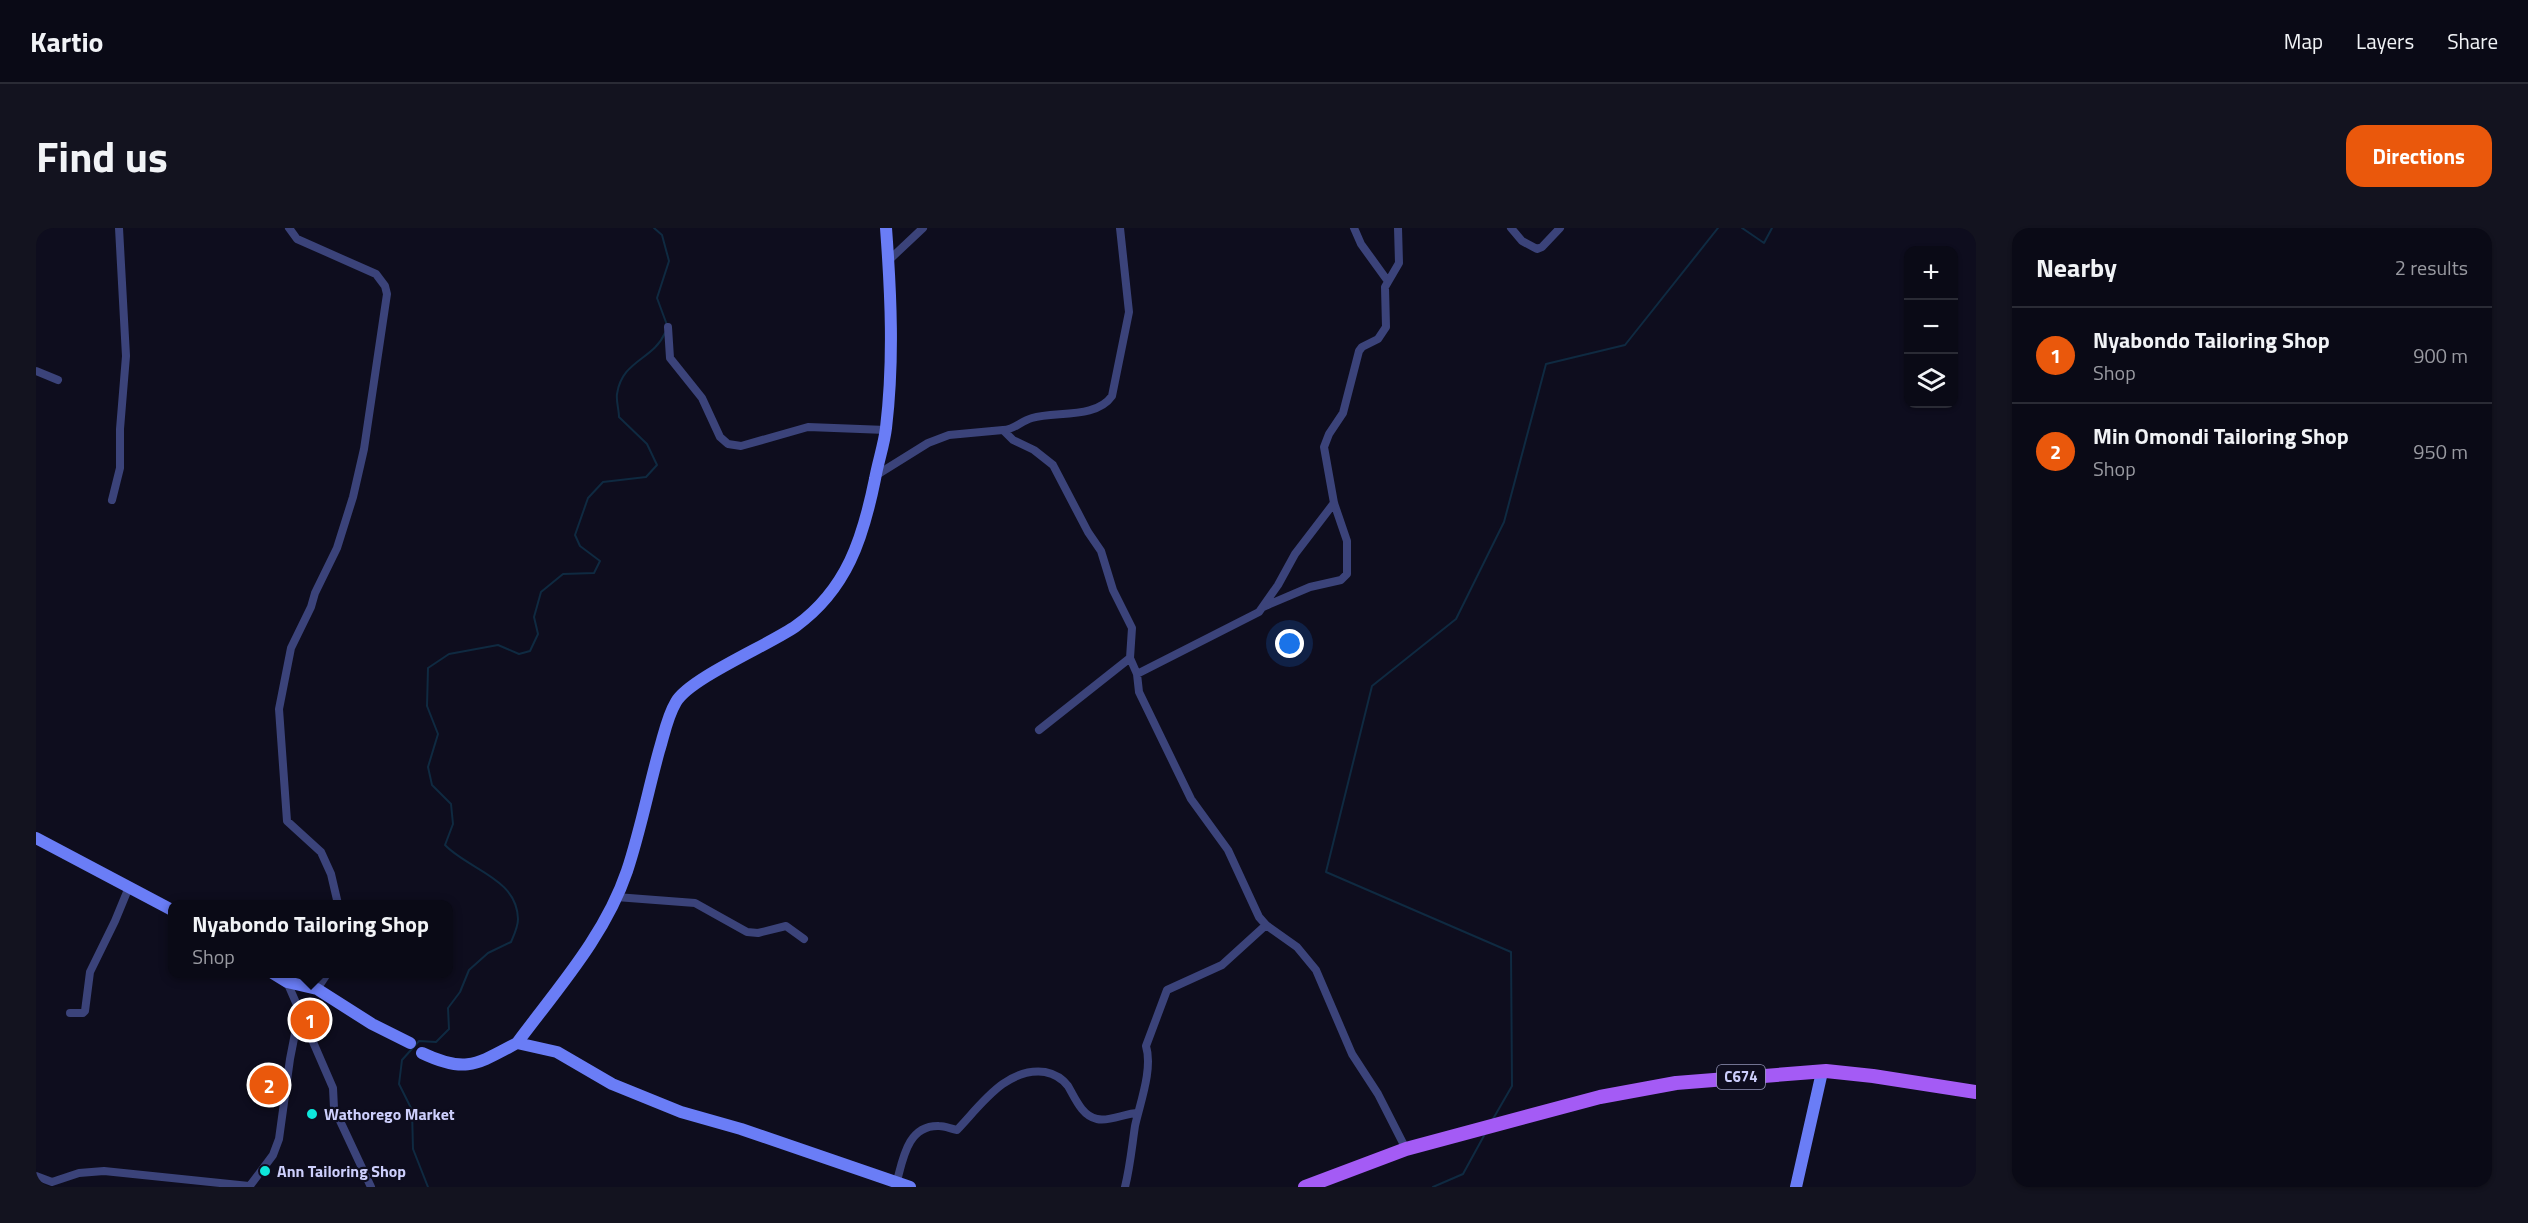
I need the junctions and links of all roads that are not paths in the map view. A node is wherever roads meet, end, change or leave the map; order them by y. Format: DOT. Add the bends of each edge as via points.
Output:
graph roads {
  1 [pos="119,228"];
  2 [pos="289,228"];
  3 [pos="886,228"];
  4 [pos="923,228"];
  5 [pos="1120,228"];
  6 [pos="1354,228"];
  7 [pos="1398,228"];
  8 [pos="1511,228"];
  9 [pos="1560,228"];
  10 [pos="888,261"];
  11 [pos="1388,280"];
  12 [pos="668,327"];
  13 [pos="36,371"];
  14 [pos="58,380"];
  15 [pos="886,430"];
  16 [pos="1003,430"];
  17 [pos="875,476"];
  18 [pos="112,500"];
  19 [pos="1334,503"];
  20 [pos="1263,607"];
  21 [pos="1130,657"];
  22 [pos="1137,674"];
  23 [pos="1039,730"];
  24 [pos="36,838"];
  25 [pos="129,887"];
  26 [pos="616,897"];
  27 [pos="337,900"];
  28 [pos="168,908"];
  29 [pos="1266,925"];
  30 [pos="804,939"];
  31 [pos="280,978"];
  32 [pos="324,978"];
  33 [pos="287,982"];
  34 [pos="317,989"];
  35 [pos="70,1013"];
  36 [pos="299,1013"];
  37 [pos="410,1043"];
  38 [pos="517,1043"];
  39 [pos="422,1053"];
  40 [pos="1822,1072"];
  41 [pos="1976,1092"];
  42 [pos="1138,1113"];
  43 [pos="1406,1149"];
  44 [pos="36,1176"];
  45 [pos="897,1181"];
  46 [pos="249,1187"];
  47 [pos="371,1187"];
  48 [pos="910,1187"];
  49 [pos="1125,1187"];
  50 [pos="1305,1187"];
  51 [pos="1797,1187"];
  1 -- 18 [label="street" via="126,356 120,468"];
  2 -- 27 [label="street" via="297,239 376,274 387,294 353,497 337,548 291,648 279,709 287,821 321,852"];
  3 -- 10 [label="street"];
  4 -- 10 [label="street"];
  5 -- 16 [label="street" via="1129,312 1112,396 1102,406 1090,410 1041,415"];
  6 -- 11 [label="street"];
  7 -- 11 [label="street" via="1399,263"];
  8 -- 9 [label="street" via="1522,241 1537,249"];
  10 -- 15 [label="street" via="892,337"];
  11 -- 19 [label="street" via="1386,327 1378,339 1359,351 1343,413 1324,447"];
  12 -- 15 [label="street" via="670,358 702,398 720,437 728,444 741,446 808,427"];
  13 -- 14 [label="street"];
  15 -- 17 [label="street"];
  16 -- 17 [label="street" via="949,435 928,443"];
  16 -- 21 [label="street" via="1034,450 1059,474 1101,551 1113,590 1132,628"];
  17 -- 26 [label="street" via="866,521 853,557 829,594 797,625 692,686 676,701 652,774 635,847"];
  19 -- 20 [label="street" via="1294,554"];
  19 -- 20 [label="street" via="1347,541 1346,576"];
  20 -- 22 [label="street" via="1249,619"];
  21 -- 22 [label="street"];
  21 -- 23 [label="street"];
  22 -- 29 [label="street" via="1147,712 1191,799 1228,850"];
  24 -- 25 [label="street"];
  25 -- 28 [label="street"];
  25 -- 35 [label="street" via="90,972 85,1011"];
  26 -- 30 [label="street" via="695,903 747,932 786,926"];
  26 -- 38 [label="street" via="595,936"];
  29 -- 42 [label="street" via="1222,965 1167,990 1146,1046 1145,1083"];
  29 -- 43 [label="street" via="1297,946 1316,970 1352,1054"];
  31 -- 33 [label="street"];
  32 -- 34 [label="street"];
  33 -- 34 [label="street"];
  33 -- 36 [label="street"];
  34 -- 37 [label="street"];
  36 -- 46 [label="street" via="279,1139 273,1155"];
  36 -- 47 [label="street" via="333,1088 334,1108"];
  37 -- 39 [label="street"];
  38 -- 39 [label="street" via="468,1065 442,1062"];
  38 -- 45 [label="street" via="557,1052 612,1083 681,1112"];
  40 -- 41 [label="main road, C674"];
  40 -- 43 [label="main road, C674" via="1664,1084 1600,1097"];
  40 -- 51 [label="street"];
  42 -- 45 [label="street" via="1096,1119 1086,1113 1063,1079 1034,1071 1015,1075 957,1130 937,1126 920,1131 907,1145"];
  42 -- 49 [label="street"];
  43 -- 50 [label="main road, C674"];
  44 -- 46 [label="street" via="52,1182 79,1173 104,1171"];
  45 -- 48 [label="street"];
}
